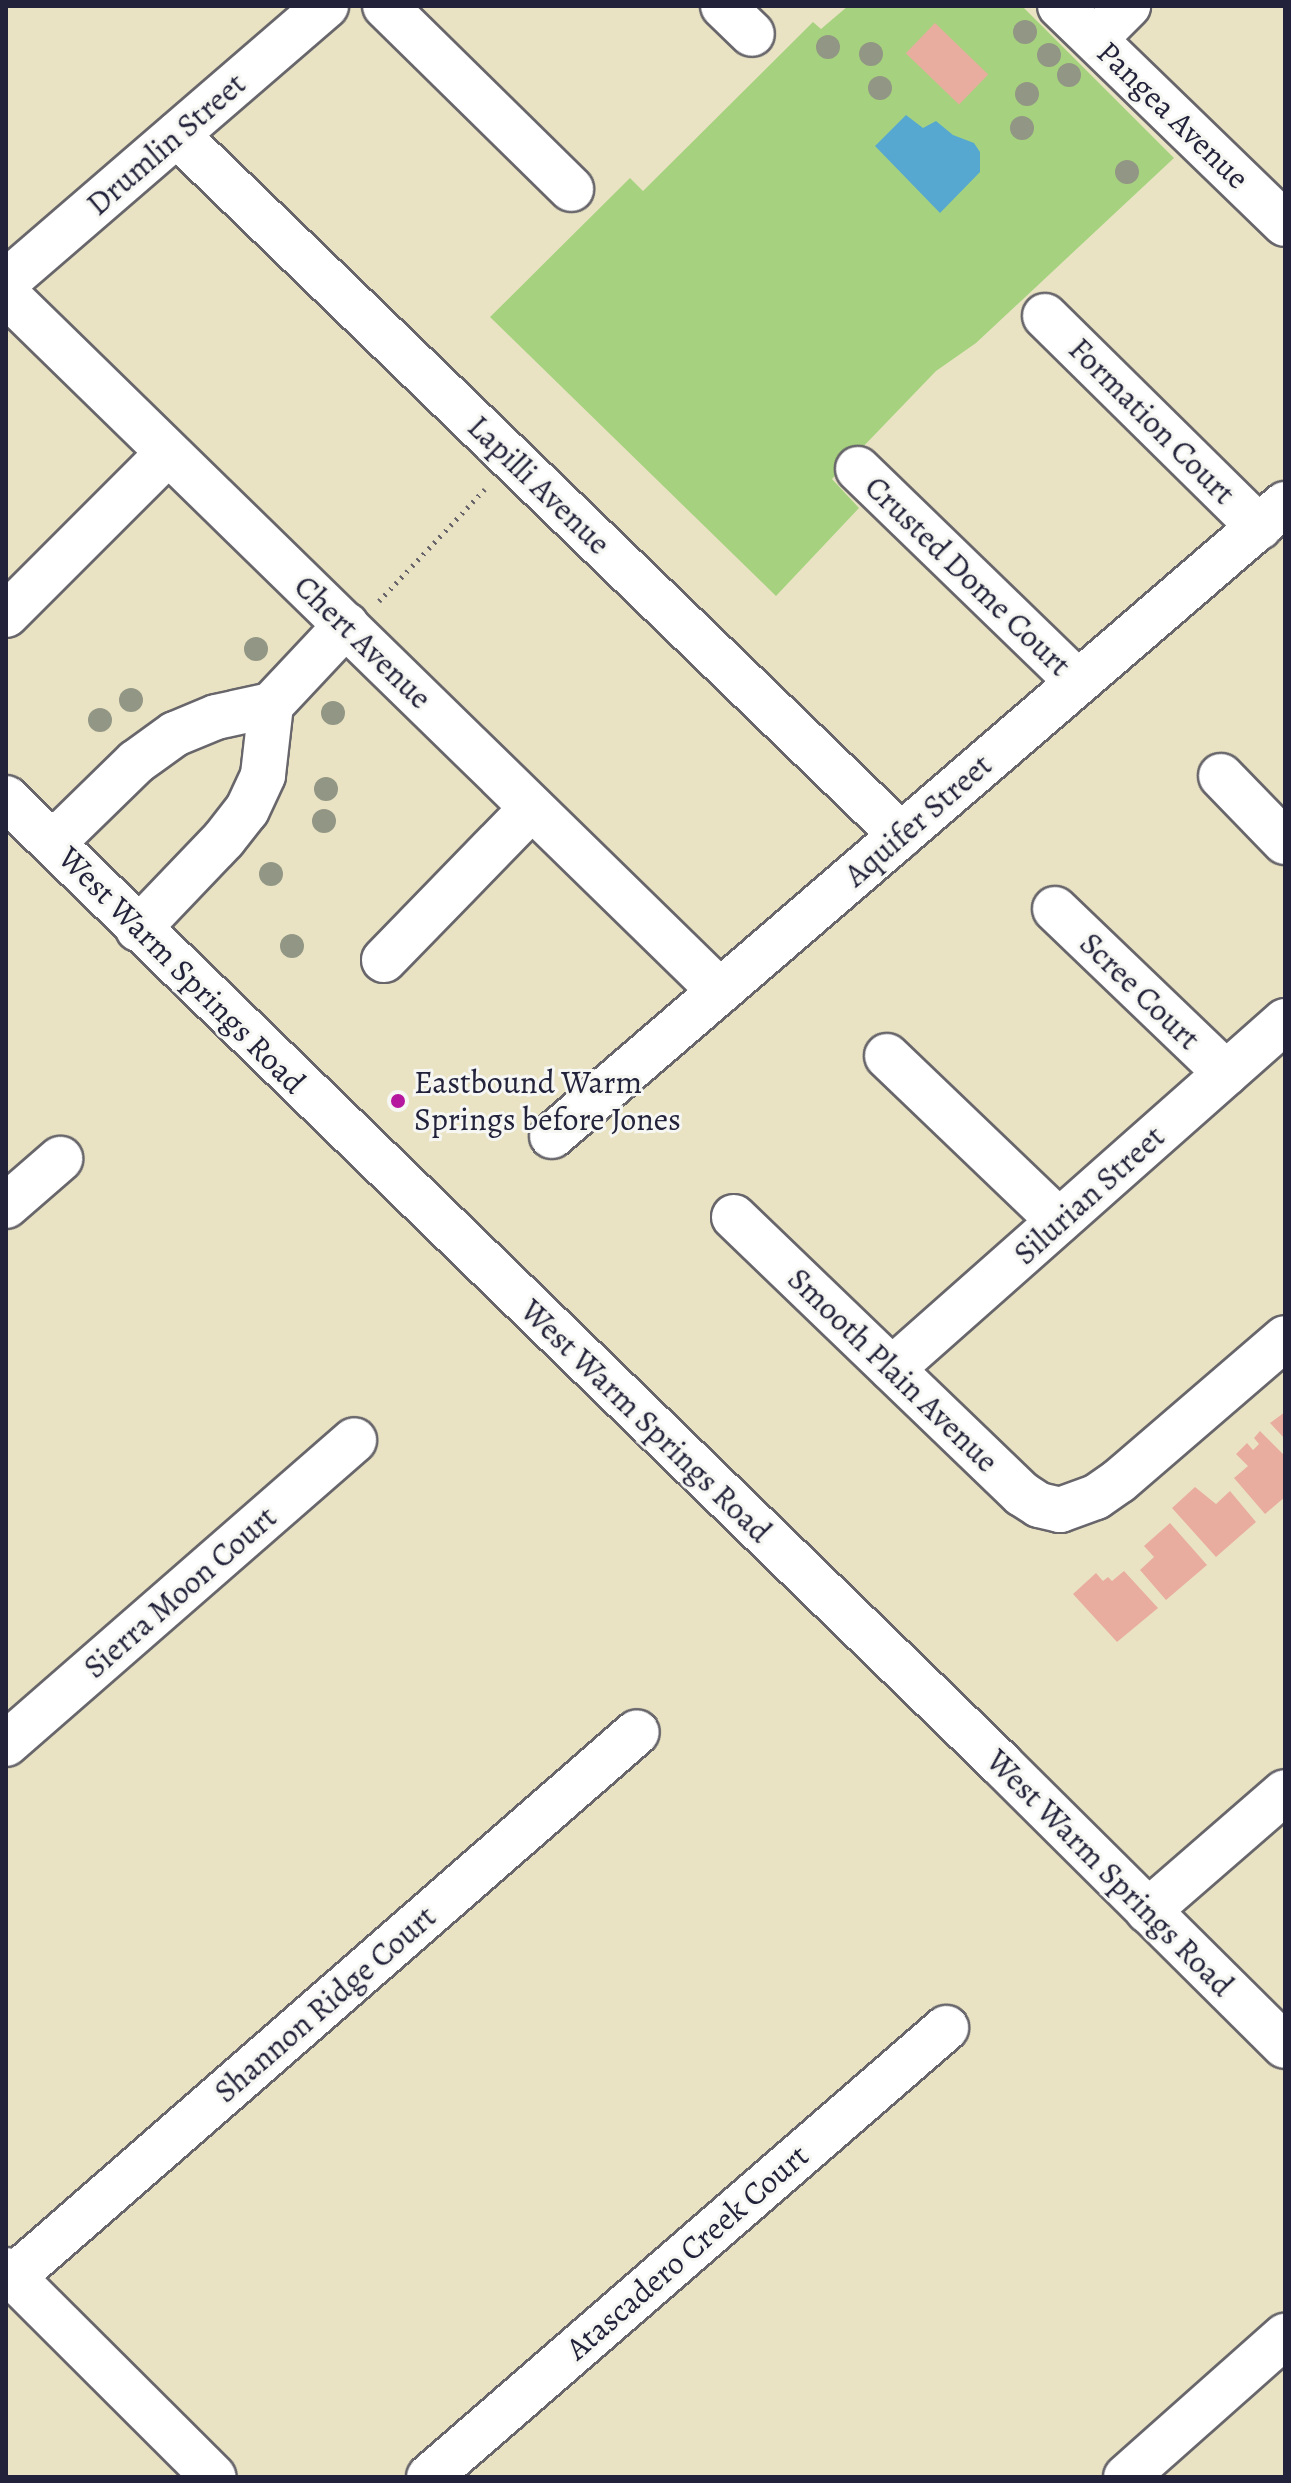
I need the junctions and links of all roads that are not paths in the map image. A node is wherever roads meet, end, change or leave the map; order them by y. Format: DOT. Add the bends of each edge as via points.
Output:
graph roads {
  1 [pos="326,6"];
  2 [pos="385,6"];
  3 [pos="1060,6"];
  4 [pos="1128,6"];
  5 [pos="1095,39"];
  6 [pos="177,135"];
  7 [pos="571,189"];
  8 [pos="1285,224"];
  9 [pos="6,282"];
  10 [pos="6,294"];
  11 [pos="1045,316"];
  12 [pos="168,453"];
  13 [pos="858,469"];
  14 [pos="1272,516"];
  15 [pos="6,615"];
  16 [pos="348,628"];
  17 [pos="1078,682"];
  18 [pos="271,705"];
  19 [pos="1221,776"];
  20 [pos="6,798"];
  21 [pos="532,808"];
  22 [pos="901,835"];
  23 [pos="1285,842"];
  24 [pos="53,843"];
  25 [pos="1055,909"];
  26 [pos="138,929"];
  27 [pos="384,960"];
  28 [pos="720,991"];
  29 [pos="1285,1021"];
  30 [pos="887,1056"];
  31 [pos="1226,1073"];
  32 [pos="552,1136"];
  33 [pos="60,1159"];
  34 [pos="6,1206"];
  35 [pos="734,1217"];
  36 [pos="1059,1221"];
  37 [pos="1285,1338"];
  38 [pos="892,1369"];
  39 [pos="354,1440"];
  40 [pos="637,1732"];
  41 [pos="6,1744"];
  42 [pos="1285,1792"];
  43 [pos="1148,1911"];
  44 [pos="946,2028"];
  45 [pos="1285,2046"];
  46 [pos="10,2274"];
  47 [pos="1285,2336"];
  48 [pos="214,2477"];
  49 [pos="429,2477"];
  50 [pos="1126,2477"];
  1 -- 6 [label="street, Drumlin Street"];
  2 -- 7 [label="street"];
  3 -- 5 [label="street, Pangea Avenue"];
  4 -- 5 [label="street"];
  5 -- 8 [label="street, Pangea Avenue"];
  6 -- 9 [label="street, Drumlin Street"];
  6 -- 22 [label="street, Lapilli Avenue"];
  10 -- 12 [label="street, Chert Avenue"];
  11 -- 14 [label="street, Formation Court"];
  12 -- 15 [label="street"];
  12 -- 16 [label="street, Chert Avenue"];
  13 -- 17 [label="street, Crusted Dome Court"];
  14 -- 17 [label="street, Aquifer Street"];
  16 -- 18 [label="street"];
  16 -- 21 [label="street, Chert Avenue"];
  17 -- 22 [label="street, Aquifer Street"];
  18 -- 24 [label="street" via="216,717 175,734 136,762"];
  18 -- 26 [label="street" via="263,775 247,810"];
  19 -- 23 [label="street"];
  20 -- 24 [label="street, West Warm Springs Road"];
  21 -- 27 [label="street"];
  21 -- 28 [label="street, Chert Avenue"];
  22 -- 28 [label="street, Aquifer Street"];
  24 -- 26 [label="street, West Warm Springs Road"];
  25 -- 31 [label="street, Scree Court"];
  26 -- 43 [label="street, West Warm Springs Road"];
  28 -- 32 [label="street, Aquifer Street"];
  29 -- 31 [label="street, Silurian Street"];
  30 -- 36 [label="street"];
  31 -- 36 [label="street, Silurian Street"];
  33 -- 34 [label="street"];
  35 -- 38 [label="street, Smooth Plain Avenue"];
  36 -- 38 [label="street, Silurian Street"];
  37 -- 38 [label="street, Smooth Plain Avenue" via="1119,1481 1096,1497 1060,1510 1022,1494"];
  39 -- 41 [label="street, Sierra Moon Court"];
  40 -- 46 [label="street, Shannon Ridge Court"];
  42 -- 43 [label="street"];
  43 -- 45 [label="street, West Warm Springs Road"];
  44 -- 49 [label="street, Atascadero Creek Court"];
  46 -- 48 [label="street"];
  47 -- 50 [label="street"];
}
